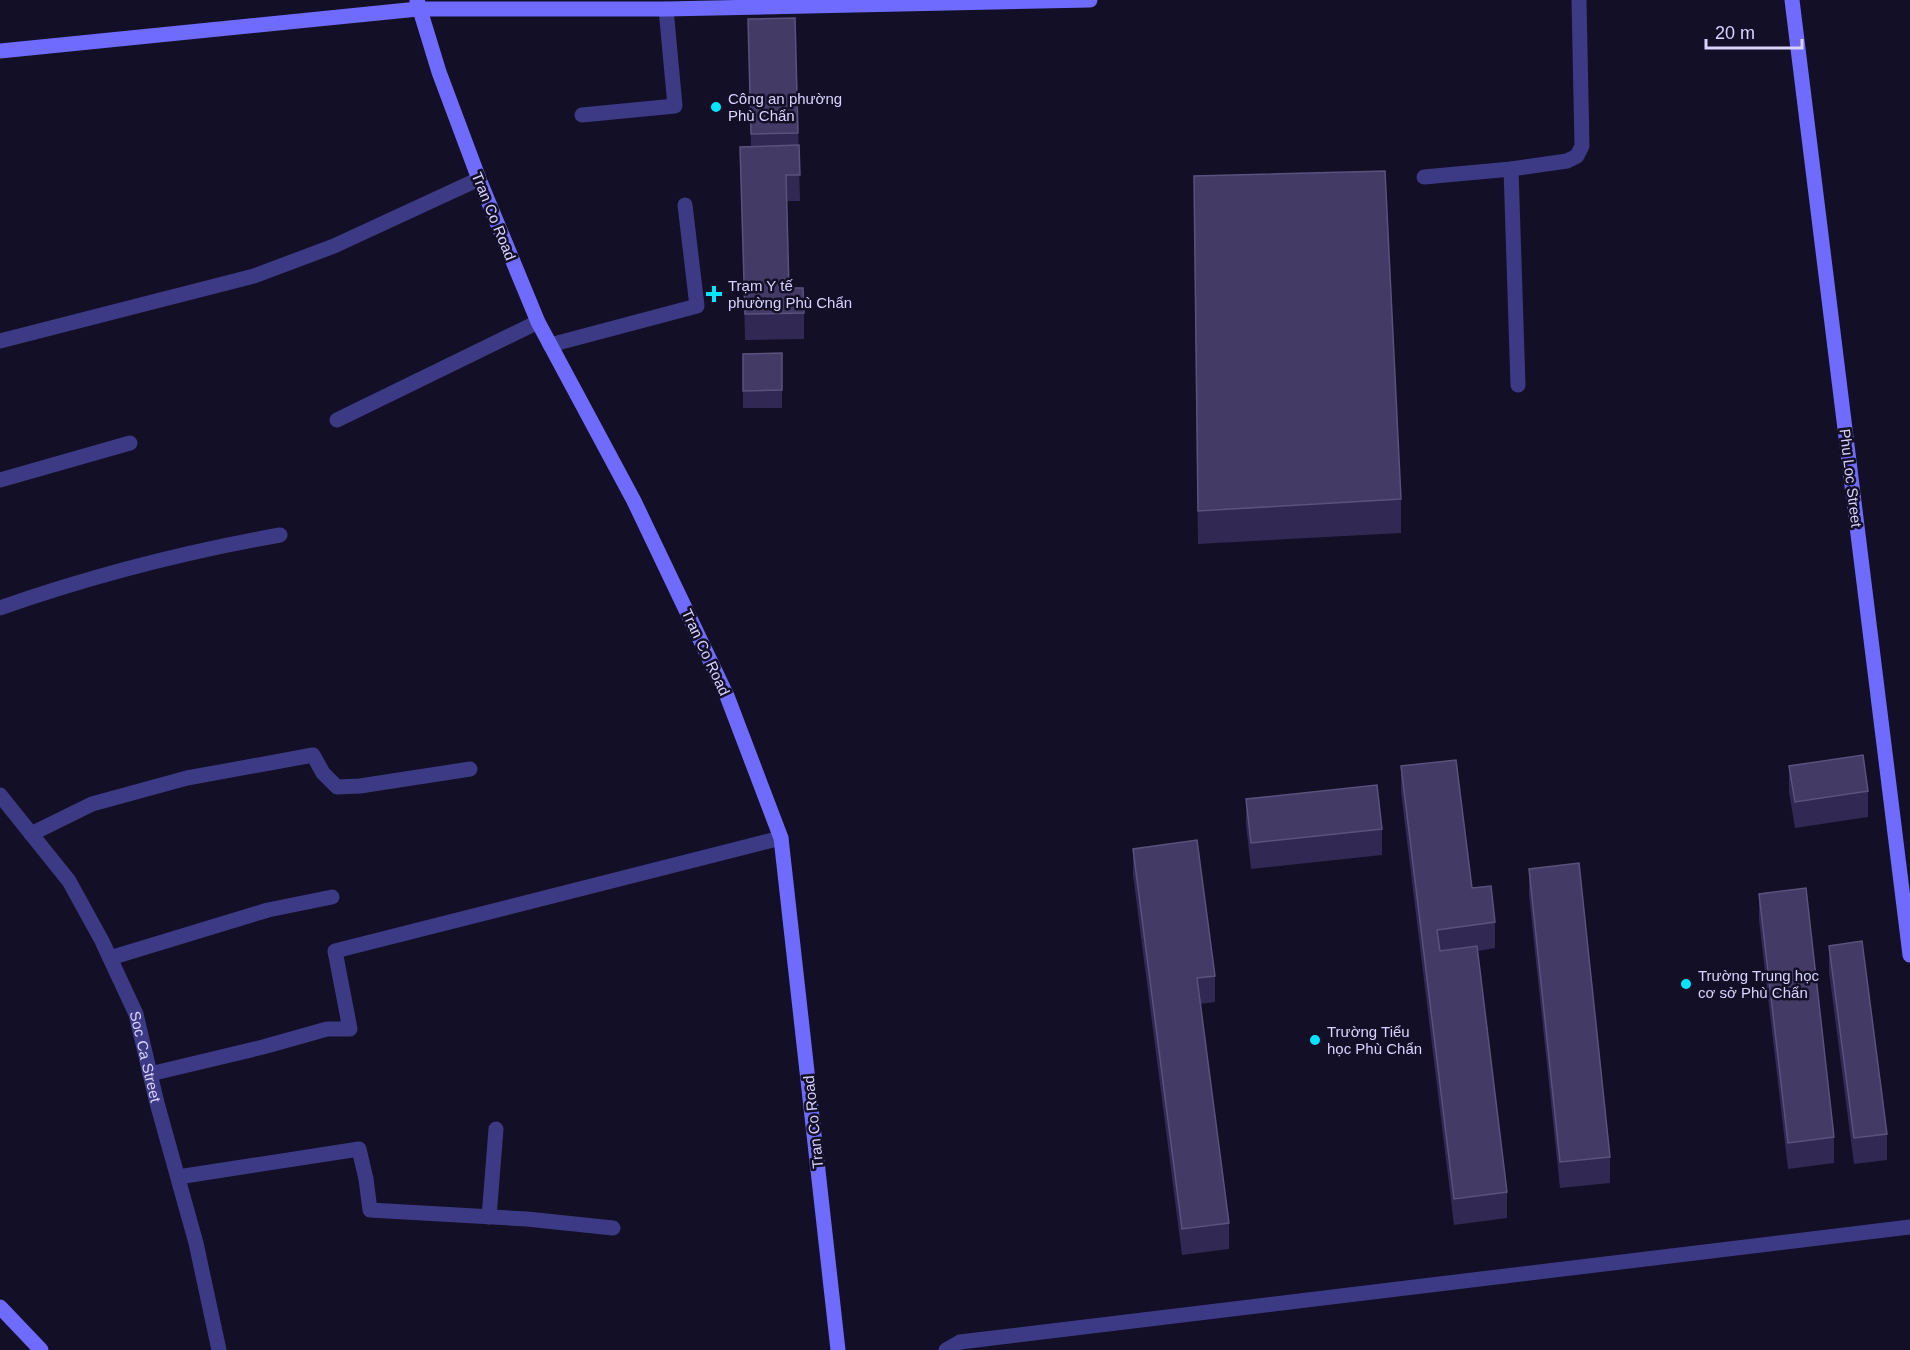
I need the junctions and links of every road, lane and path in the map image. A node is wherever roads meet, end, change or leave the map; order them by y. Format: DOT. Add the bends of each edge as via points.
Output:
graph roads {
  1 [pos="1090,0"];
  2 [pos="1579,0"];
  3 [pos="1792,0"];
  4 [pos="417,4"];
  5 [pos="666,9"];
  6 [pos="0,51"];
  7 [pos="582,115"];
  8 [pos="1511,170"];
  9 [pos="1424,177"];
  10 [pos="479,179"];
  11 [pos="685,205"];
  12 [pos="538,322"];
  13 [pos="0,341"];
  14 [pos="550,345"];
  15 [pos="1518,385"];
  16 [pos="337,420"];
  17 [pos="130,443"];
  18 [pos="0,480"];
  19 [pos="280,535"];
  20 [pos="0,608"];
  21 [pos="470,769"];
  22 [pos="0,795"];
  23 [pos="31,834"];
  24 [pos="781,838"];
  25 [pos="332,897"];
  26 [pos="1910,956"];
  27 [pos="110,958"];
  28 [pos="150,1074"];
  29 [pos="496,1129"];
  30 [pos="178,1177"];
  31 [pos="489,1217"];
  32 [pos="1910,1227"];
  33 [pos="613,1228"];
  34 [pos="0,1307"];
  35 [pos="41,1350"];
  36 [pos="219,1350"];
  37 [pos="838,1350"];
  38 [pos="946,1350"];
  1 -- 5 [label="street"];
  2 -- 8 [label="street" via="1582,146 1577,156 1567,161"];
  3 -- 26 [label="street, Phu Loc Street"];
  4 -- 5 [label="street"];
  4 -- 6 [label="street"];
  4 -- 10 [label="street, Tran Co Road"];
  5 -- 7 [label="street" via="675,106"];
  8 -- 9 [label="street"];
  8 -- 15 [label="street"];
  10 -- 12 [label="street, Tran Co Road"];
  10 -- 13 [label="street" via="334,246 254,276"];
  11 -- 14 [label="street" via="697,306"];
  12 -- 14 [label="street, Tran Co Road"];
  12 -- 16 [label="street"];
  14 -- 24 [label="street, Tran Co Road" via="634,501 727,696"];
  17 -- 18 [label="street"];
  19 -- 20 [label="street" via="197,551 59,587"];
  21 -- 23 [label="street" via="337,787 313,755 187,778 113,798"];
  22 -- 23 [label="street, Soc Ca Street"];
  23 -- 27 [label="street, Soc Ca Street" via="69,880"];
  24 -- 28 [label="street" via="334,951 350,1029 327,1029"];
  24 -- 37 [label="street, Tran Co Road"];
  25 -- 27 [label="street" via="268,910"];
  27 -- 28 [label="street, Soc Ca Street" via="136,1014"];
  28 -- 30 [label="street, Soc Ca Street"];
  29 -- 31 [label="street"];
  30 -- 31 [label="street" via="359,1149 370,1210"];
  30 -- 36 [label="street, Soc Ca Street"];
  31 -- 33 [label="street"];
  32 -- 38 [label="street" via="960,1342"];
  34 -- 35 [label="street"];
}
